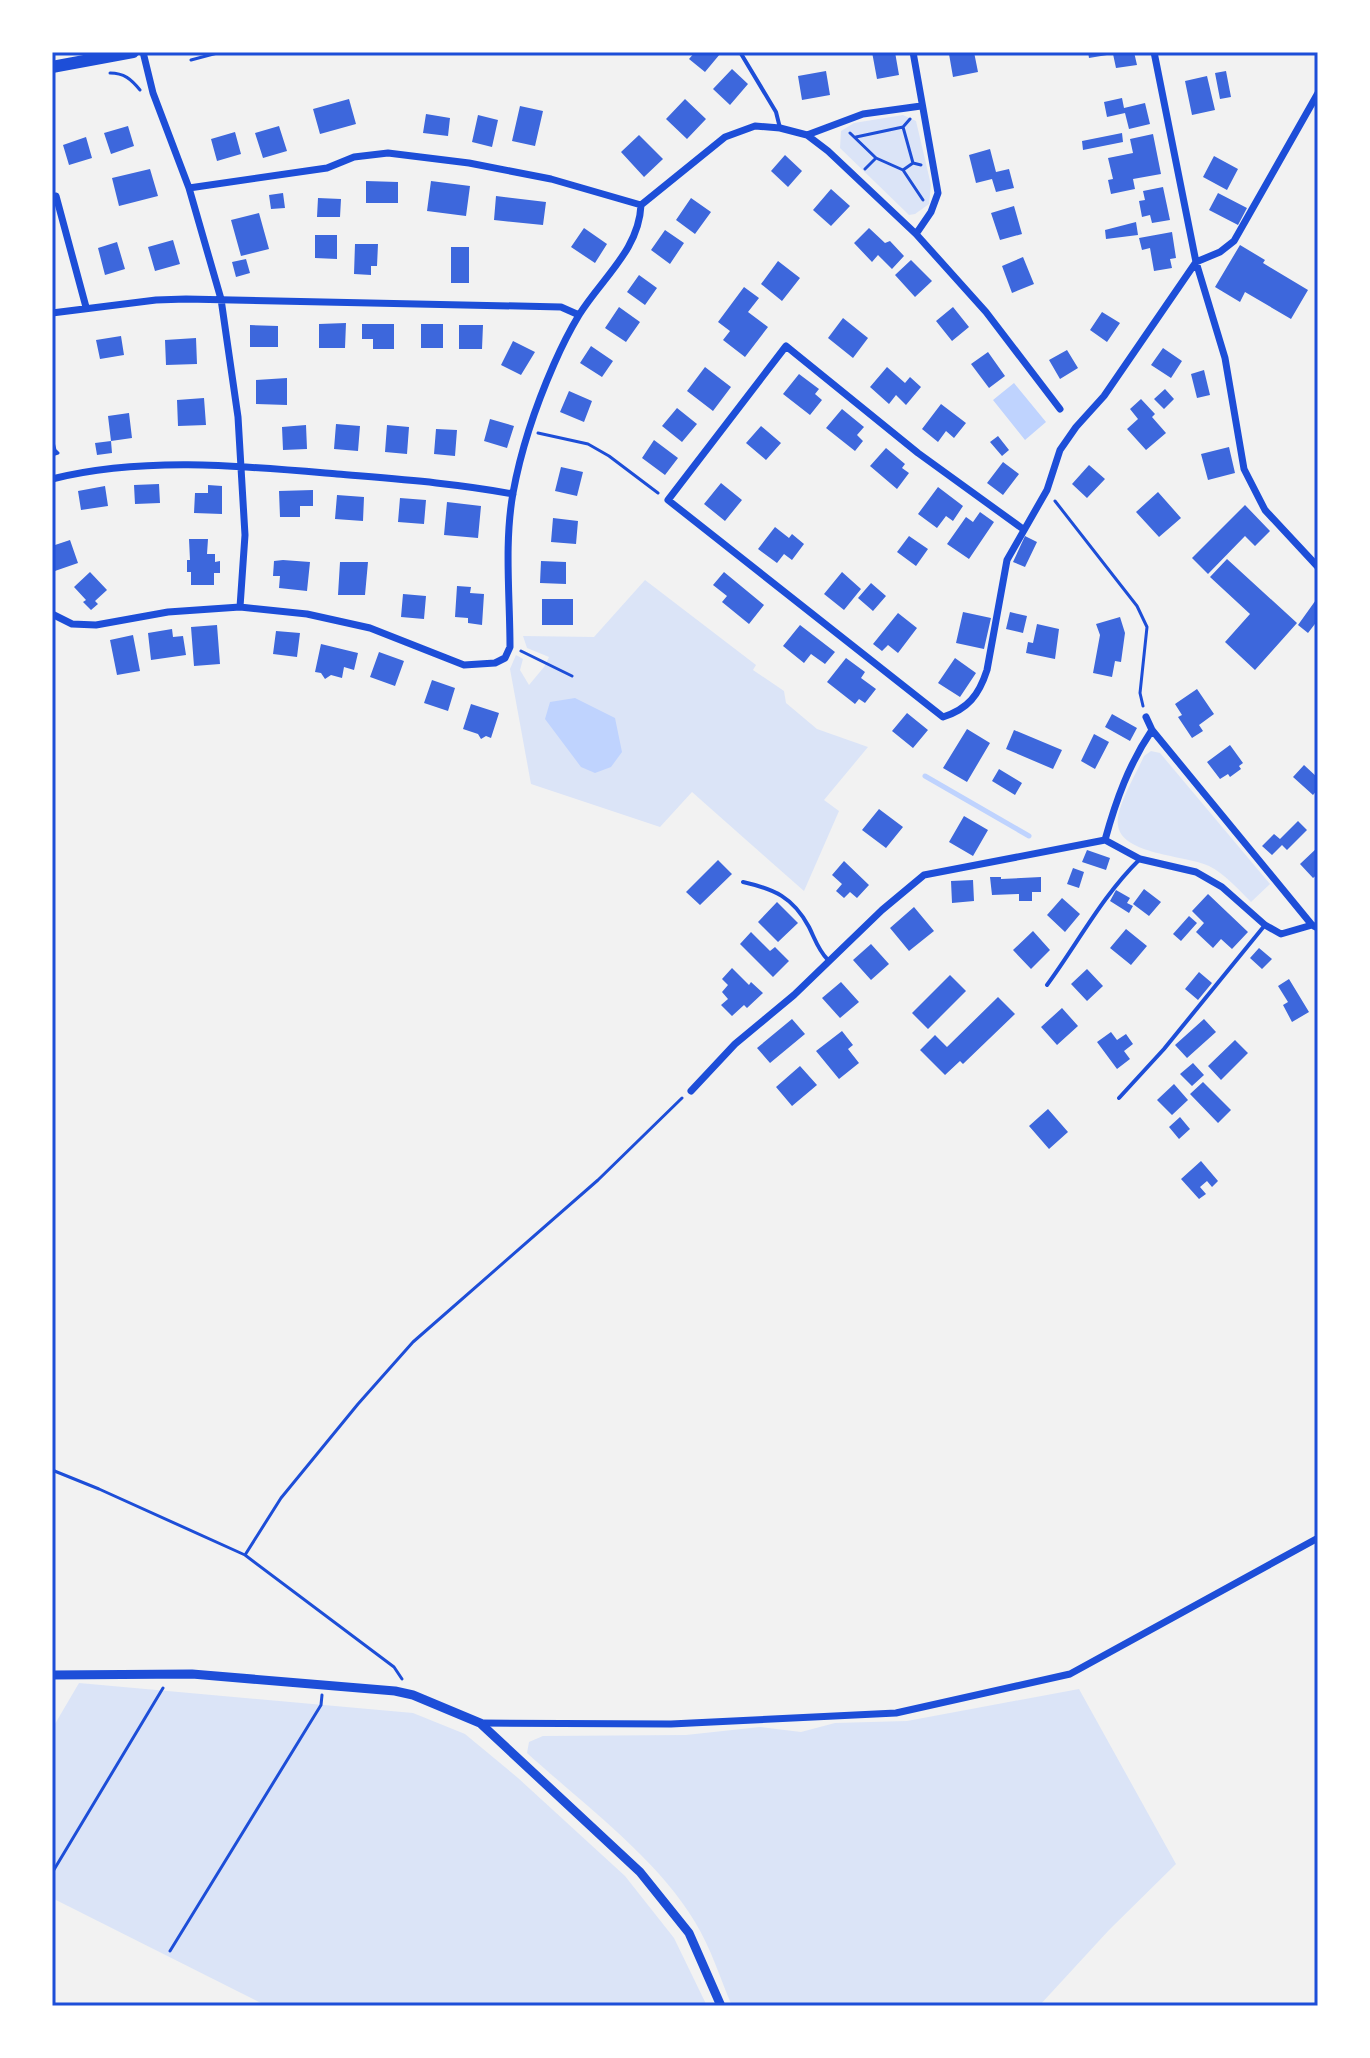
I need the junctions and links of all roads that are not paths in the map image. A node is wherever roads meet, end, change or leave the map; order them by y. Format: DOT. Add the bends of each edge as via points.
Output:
graph roads {
  1 [pos="133,52"];
  2 [pos="143,52"];
  3 [pos="740,52"];
  4 [pos="913,52"];
  5 [pos="1154,52"];
  6 [pos="52,67"];
  7 [pos="1318,93"];
  8 [pos="921,106"];
  9 [pos="780,128"];
  10 [pos="807,135"];
  11 [pos="189,188"];
  12 [pos="56,196"];
  13 [pos="641,205"];
  14 [pos="916,234"];
  15 [pos="1196,262"];
  16 [pos="221,299"];
  17 [pos="86,307"];
  18 [pos="52,313"];
  19 [pos="579,315"];
  20 [pos="1060,409"];
  21 [pos="239,466"];
  22 [pos="52,479"];
  23 [pos="513,494"];
  24 [pos="1023,529"];
  25 [pos="1318,567"];
  26 [pos="240,607"];
  27 [pos="52,614"];
  28 [pos="1146,717"];
  29 [pos="1152,730"];
  30 [pos="1105,840"];
  31 [pos="1140,859"];
  32 [pos="743,882"];
  33 [pos="1265,925"];
  34 [pos="1315,927"];
  35 [pos="829,961"];
  36 [pos="1047,985"];
  37 [pos="691,1091"];
  38 [pos="1119,1098"];
  39 [pos="1318,1538"];
  40 [pos="52,1675"];
  41 [pos="480,1723"];
  42 [pos="721,2006"];
  1 -- 6 [label="main road"];
  2 -- 11 [label="street"];
  3 -- 9 [label="lane"];
  4 -- 8 [label="street"];
  5 -- 15 [label="street"];
  7 -- 15 [label="street" via="1234,241"];
  8 -- 10 [label="street" via="863,114"];
  8 -- 14 [label="street" via="938,193"];
  9 -- 10 [label="street"];
  9 -- 13 [label="street" via="755,126 725,137"];
  10 -- 14 [label="street"];
  11 -- 13 [label="street" via="327,168 354,157 388,153 524,174"];
  11 -- 16 [label="street"];
  12 -- 17 [label="street"];
  13 -- 19 [label="street" via="640,225 628,248"];
  14 -- 20 [label="street" via="986,312"];
  15 -- 24 [label="street" via="1060,450 1047,490"];
  15 -- 25 [label="street" via="1225,358 1244,469 1265,510"];
  16 -- 17 [label="street"];
  16 -- 19 [label="street" via="561,307"];
  16 -- 21 [label="street" via="238,417"];
  17 -- 18 [label="street"];
  19 -- 23 [label="street" via="529,430"];
  21 -- 22 [label="street" via="146,466"];
  21 -- 23 [label="street"];
  21 -- 26 [label="street" via="245,535"];
  23 -- 26 [label="street" via="510,647 495,663 464,665 370,628"];
  24 -- 24 [label="street" via="918,453 786,346 668,500 943,717 962,710 983,685 1007,560"];
  26 -- 27 [label="street" via="96,625 72,624"];
  28 -- 29 [label="street"];
  29 -- 30 [label="street" via="1116,799"];
  29 -- 34 [label="street"];
  30 -- 31 [label="street"];
  30 -- 35 [label="street" via="924,875"];
  31 -- 33 [label="street" via="1196,872"];
  31 -- 36 [label="lane" via="1107,893"];
  32 -- 35 [label="lane" via="781,895 802,915"];
  33 -- 34 [label="street" via="1281,934"];
  33 -- 38 [label="lane"];
  35 -- 37 [label="street" via="735,1044"];
  39 -- 41 [label="street" via="1070,1674 925,1707 896,1713 671,1724"];
  40 -- 41 [label="street" via="192,1674 367,1688 413,1695"];
  41 -- 42 [label="street" via="640,1872 689,1933"];
}
